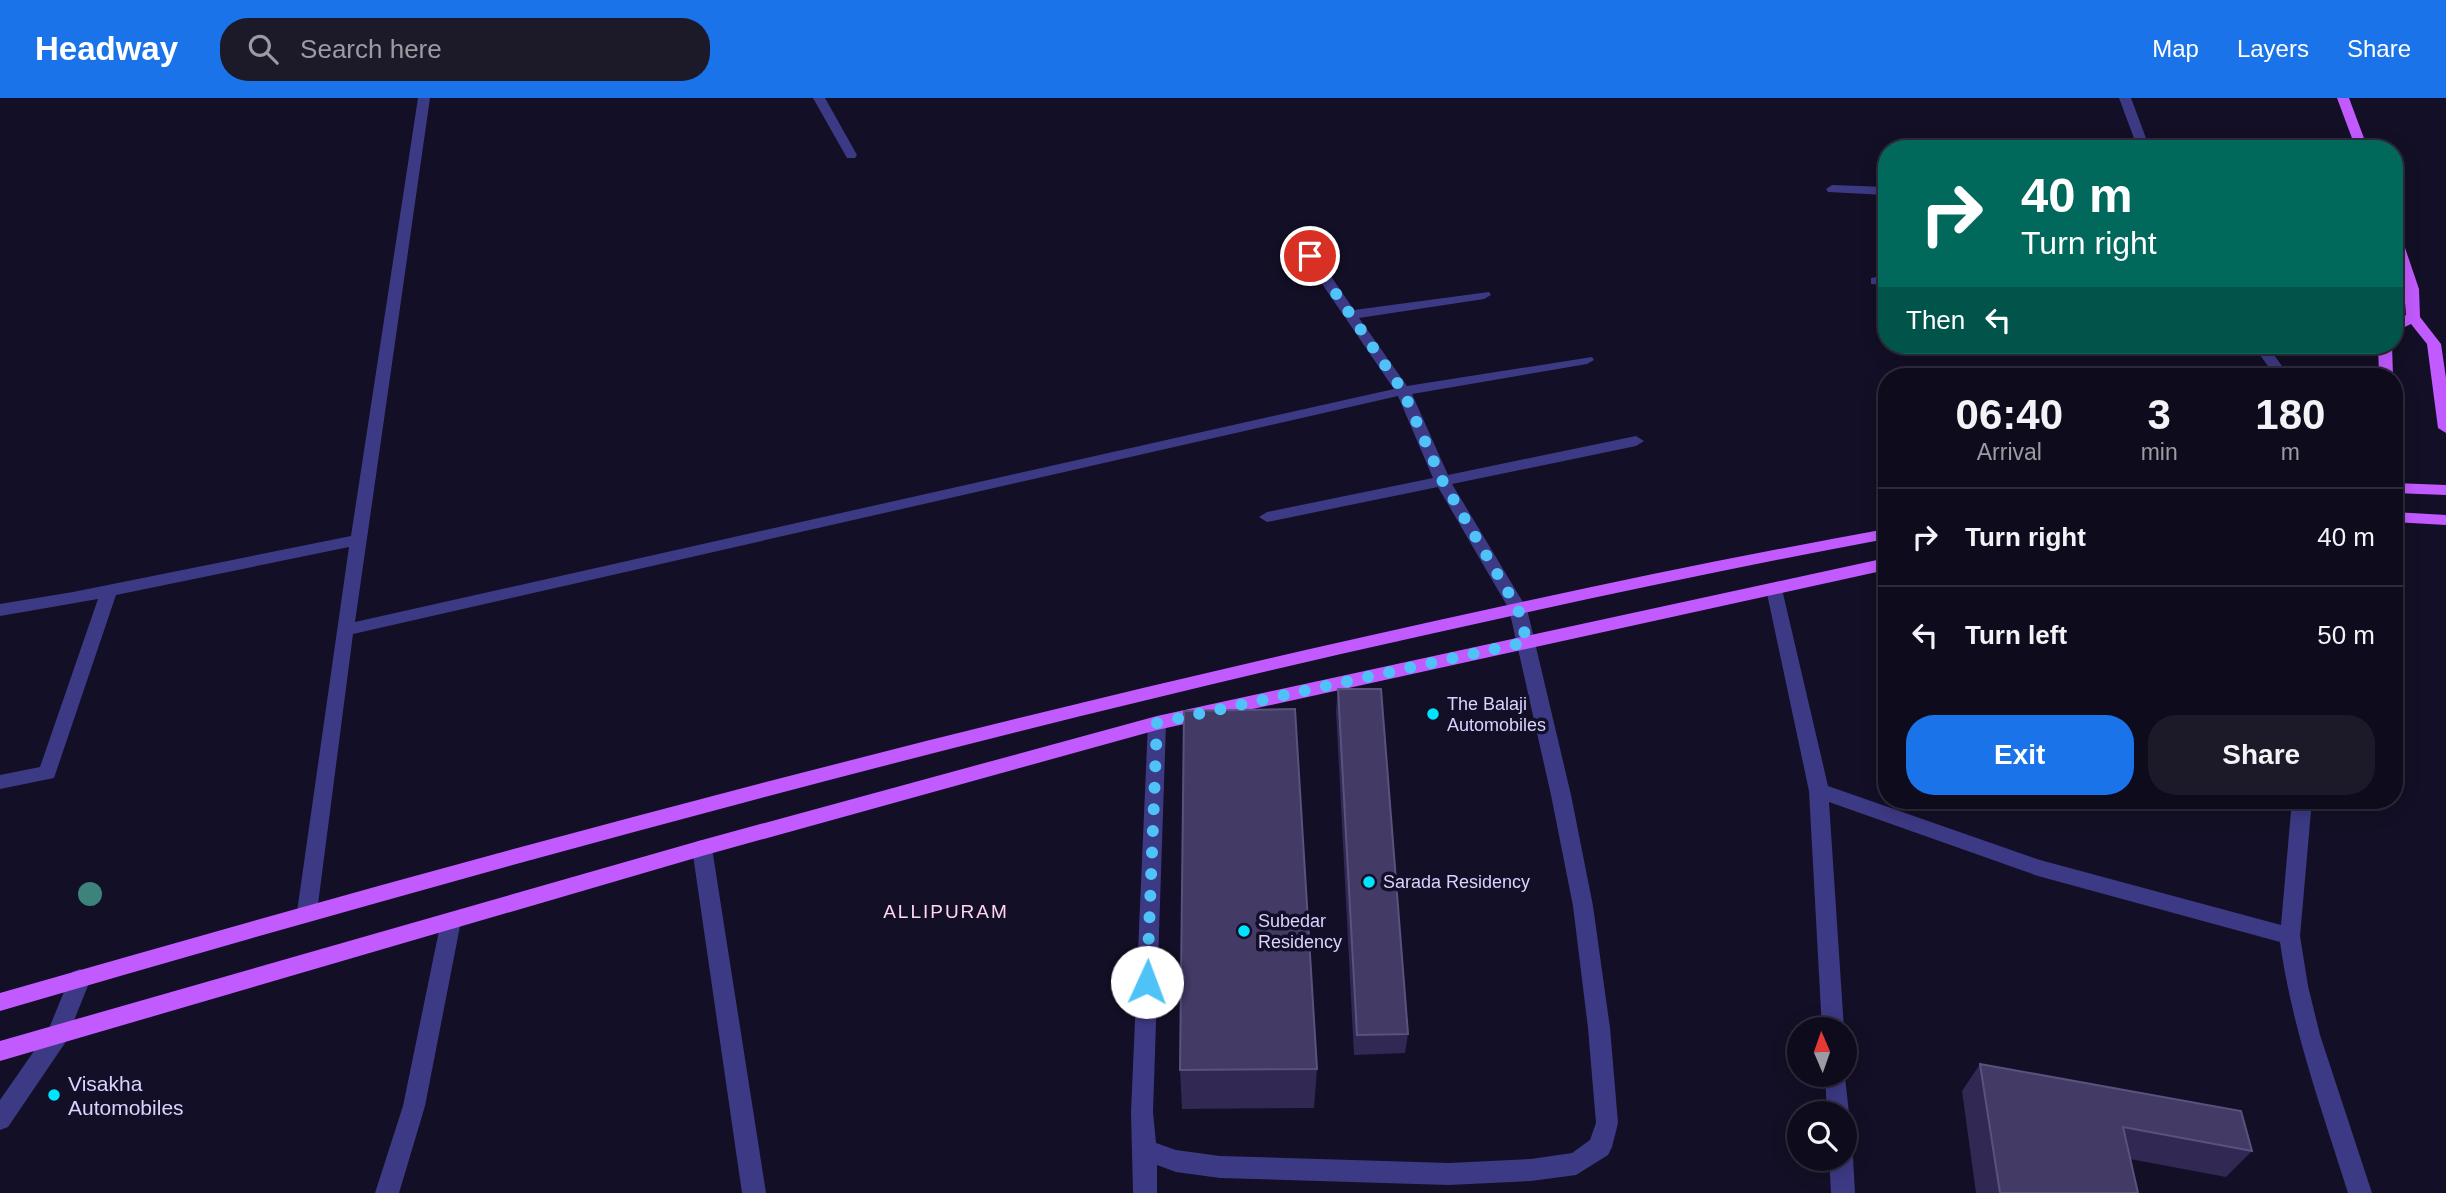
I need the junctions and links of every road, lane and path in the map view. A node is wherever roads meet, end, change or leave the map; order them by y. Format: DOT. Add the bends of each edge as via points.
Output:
graph roads {
  1 [pos="424,98"];
  2 [pos="819,98"];
  3 [pos="2125,98"];
  4 [pos="2343,98"];
  5 [pos="2141,140"];
  6 [pos="2359,140"];
  7 [pos="851,155"];
  8 [pos="1832,188"];
  9 [pos="1878,191"];
  10 [pos="1310,256"];
  11 [pos="2403,261"];
  12 [pos="1484,295"];
  13 [pos="1350,315"];
  14 [pos="2413,317"];
  15 [pos="2403,323"];
  16 [pos="2266,354"];
  17 [pos="1587,360"];
  18 [pos="2275,366"];
  19 [pos="1403,391"];
  20 [pos="2446,428"];
  21 [pos="1636,441"];
  22 [pos="1442,480"];
  23 [pos="2403,488"];
  24 [pos="2446,490"];
  25 [pos="1267,517"];
  26 [pos="2403,517"];
  27 [pos="2446,520"];
  28 [pos="1878,536"];
  29 [pos="358,540"];
  30 [pos="1878,566"];
  31 [pos="1774,589"];
  32 [pos="108,591"];
  33 [pos="1518,609"];
  34 [pos="0,610"];
  35 [pos="345,630"];
  36 [pos="1527,642"];
  37 [pos="1157,723"];
  38 [pos="0,782"];
  39 [pos="1819,791"];
  40 [pos="2301,809"];
  41 [pos="702,848"];
  42 [pos="307,912"];
  43 [pos="452,921"];
  44 [pos="2290,936"];
  45 [pos="80,978"];
  46 [pos="0,1002"];
  47 [pos="1832,1017"];
  48 [pos="57,1035"];
  49 [pos="0,1051"];
  50 [pos="0,1119"];
  51 [pos="1145,1150"];
  52 [pos="1842,1171"];
  53 [pos="387,1193"];
  54 [pos="754,1193"];
  55 [pos="1145,1193"];
  56 [pos="1843,1193"];
  57 [pos="2360,1193"];
  1 -- 29 [label="street"];
  2 -- 7 [label="street"];
  3 -- 5 [label="street"];
  4 -- 6 [label="main road"];
  8 -- 9 [label="street"];
  10 -- 13 [label="street"];
  11 -- 14 [label="main road" via="2412,289"];
  12 -- 13 [label="street"];
  13 -- 19 [label="street"];
  14 -- 15 [label="main road"];
  14 -- 20 [label="main road" via="2434,344"];
  16 -- 18 [label="street"];
  17 -- 19 [label="street"];
  19 -- 22 [label="street"];
  19 -- 35 [label="street"];
  21 -- 22 [label="street"];
  22 -- 25 [label="street"];
  22 -- 33 [label="street"];
  23 -- 24 [label="main road"];
  26 -- 27 [label="main road"];
  28 -- 33 [label="main road"];
  29 -- 32 [label="street"];
  29 -- 35 [label="street"];
  30 -- 31 [label="main road"];
  31 -- 36 [label="main road"];
  31 -- 39 [label="street"];
  32 -- 34 [label="street"];
  32 -- 38 [label="street" via="47,773"];
  33 -- 36 [label="street"];
  33 -- 42 [label="main road" via="1161,688 879,758"];
  35 -- 42 [label="street"];
  36 -- 37 [label="main road"];
  36 -- 51 [label="street" via="1583,906 1607,1123 1600,1147 1576,1164 1449,1174 1220,1167 1176,1161"];
  37 -- 41 [label="main road"];
  37 -- 51 [label="street"];
  39 -- 44 [label="street" via="2038,868"];
  39 -- 47 [label="street"];
  40 -- 44 [label="street"];
  41 -- 43 [label="main road"];
  41 -- 54 [label="street"];
  42 -- 45 [label="main road"];
  43 -- 48 [label="main road"];
  43 -- 53 [label="street" via="414,1105"];
  44 -- 57 [label="street" via="2309,1035"];
  45 -- 46 [label="main road"];
  45 -- 48 [label="street"];
  48 -- 49 [label="main road"];
  48 -- 50 [label="street"];
  51 -- 55 [label="street"];
  52 -- 56 [label="street"];
}
